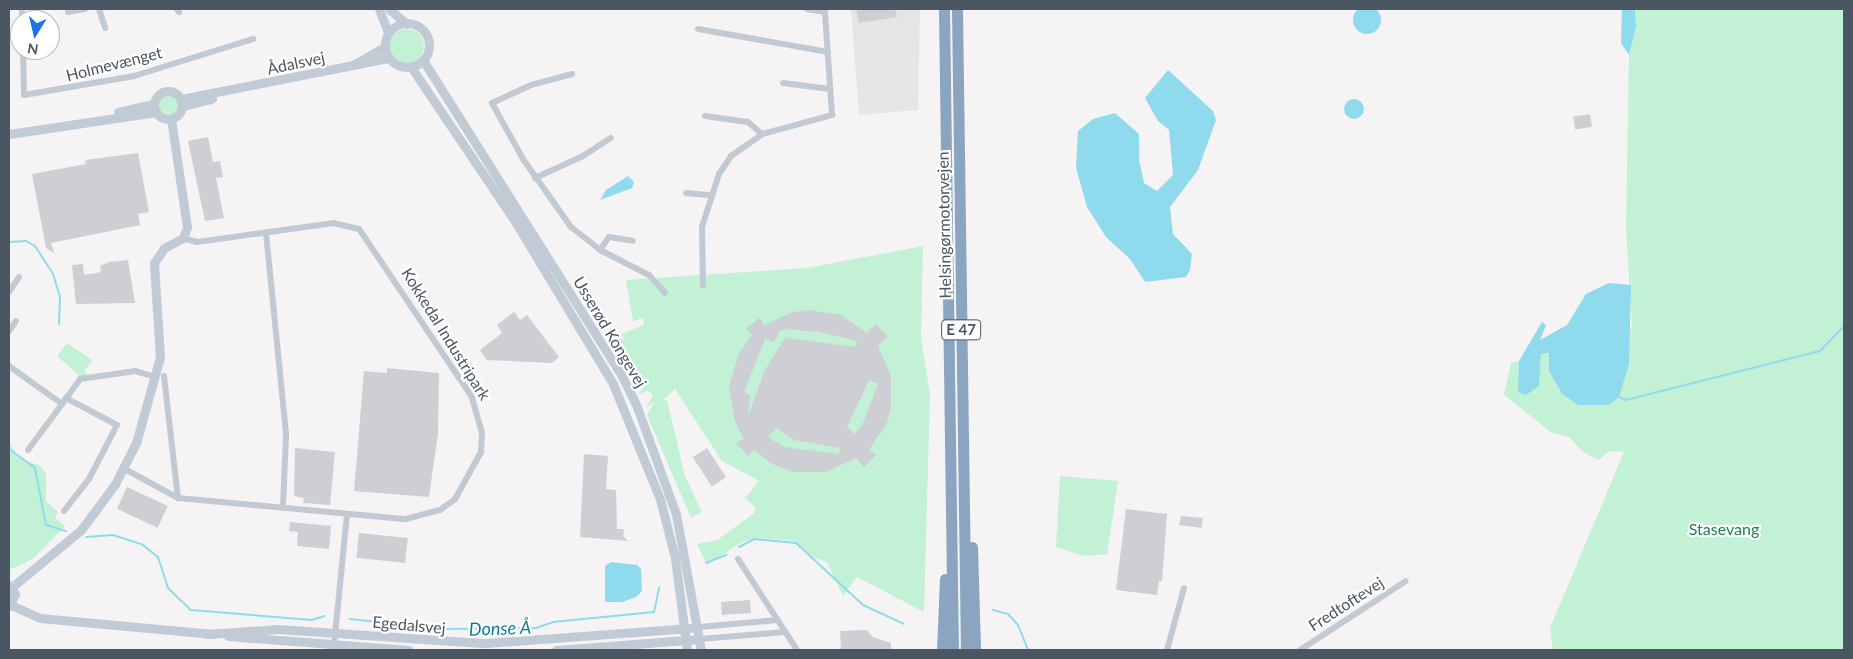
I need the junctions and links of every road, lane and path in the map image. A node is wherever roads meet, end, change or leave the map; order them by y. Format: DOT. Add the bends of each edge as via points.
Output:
graph roads {
  1 [pos="85,9"];
  2 [pos="99,9"];
  3 [pos="379,9"];
  4 [pos="389,9"];
  5 [pos="807,9"];
  6 [pos="944,9"];
  7 [pos="957,9"];
  8 [pos="68,12"];
  9 [pos="407,24"];
  10 [pos="105,28"];
  11 [pos="698,29"];
  12 [pos="388,33"];
  13 [pos="253,39"];
  14 [pos="385,47"];
  15 [pos="828,52"];
  16 [pos="389,58"];
  17 [pos="23,60"];
  18 [pos="423,60"];
  19 [pos="351,67"];
  20 [pos="411,67"];
  21 [pos="572,74"];
  22 [pos="783,82"];
  23 [pos="830,89"];
  24 [pos="182,103"];
  25 [pos="155,108"];
  26 [pos="705,116"];
  27 [pos="171,119"];
  28 [pos="9,134"];
  29 [pos="762,134"];
  30 [pos="610,138"];
  31 [pos="536,178"];
  32 [pos="686,193"];
  33 [pos="711,195"];
  34 [pos="266,233"];
  35 [pos="183,238"];
  36 [pos="633,241"];
  37 [pos="600,250"];
  38 [pos="19,277"];
  39 [pos="703,284"];
  40 [pos="9,292"];
  41 [pos="665,293"];
  42 [pos="16,320"];
  43 [pos="9,332"];
  44 [pos="9,366"];
  45 [pos="160,376"];
  46 [pos="64,401"];
  47 [pos="28,450"];
  48 [pos="123,468"];
  49 [pos="963,472"];
  50 [pos="178,498"];
  51 [pos="283,508"];
  52 [pos="64,511"];
  53 [pos="347,514"];
  54 [pos="951,517"];
  55 [pos="738,559"];
  56 [pos="1406,581"];
  57 [pos="11,586"];
  58 [pos="1184,588"];
  59 [pos="10,605"];
  60 [pos="778,620"];
  61 [pos="699,627"];
  62 [pos="685,628"];
  63 [pos="785,632"];
  64 [pos="207,634"];
  65 [pos="335,634"];
  66 [pos="259,639"];
  67 [pos="700,639"];
  68 [pos="686,640"];
  69 [pos="334,645"];
  70 [pos="486,647"];
  71 [pos="408,650"];
  72 [pos="556,650"];
  73 [pos="687,650"];
  74 [pos="700,650"];
  75 [pos="797,650"];
  76 [pos="942,650"];
  77 [pos="953,650"];
  78 [pos="966,650"];
  79 [pos="975,650"];
  80 [pos="1166,650"];
  81 [pos="1300,650"];
  1 -- 8 [label="street"];
  2 -- 10 [label="street"];
  3 -- 12 [label="street"];
  4 -- 9 [label="street"];
  5 -- 15 [label="street" via="825,12"];
  6 -- 54 [label="highway, Helsingørmotorvejen / E 47"];
  7 -- 49 [label="highway, Helsingørmotorvejen / E 47"];
  9 -- 12 [label="street"];
  9 -- 18 [label="street" via="426,34 428,47"];
  11 -- 15 [label="street"];
  12 -- 14 [label="street"];
  13 -- 17 [label="street, Holmevænget" via="134,76 24,95"];
  14 -- 16 [label="street"];
  14 -- 19 [label="street, Ådalsvej"];
  15 -- 23 [label="street"];
  16 -- 19 [label="street, Ådalsvej"];
  16 -- 20 [label="street" via="401,66"];
  18 -- 20 [label="street"];
  18 -- 61 [label="street, Usserød Kongevej" via="633,398 666,480"];
  19 -- 24 [label="street, Ådalsvej"];
  20 -- 62 [label="street, Usserød Kongevej" via="513,218 613,384 660,500 675,558"];
  21 -- 31 [label="street" via="531,85 492,103"];
  22 -- 23 [label="street"];
  23 -- 29 [label="street" via="832,116"];
  24 -- 25 [label="street" via="168,91 157,96"];
  24 -- 27 [label="street"];
  25 -- 27 [label="street"];
  25 -- 28 [label="street"];
  26 -- 29 [label="street" via="748,122"];
  27 -- 35 [label="street" via="187,227"];
  29 -- 33 [label="street" via="731,156"];
  30 -- 31 [label="street" via="583,156"];
  31 -- 37 [label="street" via="572,227"];
  32 -- 33 [label="street"];
  33 -- 39 [label="street" via="701,239"];
  34 -- 35 [label="street, Kokkedal Industripark" via="197,242"];
  34 -- 51 [label="street" via="286,435"];
  34 -- 53 [label="street, Kokkedal Industripark" via="334,223 359,229 472,397 479,415 481,452 476,467 460,493 446,506 406,519"];
  35 -- 45 [label="street" via="164,248 154,264"];
  36 -- 37 [label="street" via="609,237"];
  37 -- 41 [label="street" via="635,265"];
  38 -- 40 [label="street"];
  42 -- 43 [label="street"];
  44 -- 46 [label="street"];
  45 -- 46 [label="street" via="134,371 80,379"];
  45 -- 48 [label="street"];
  45 -- 50 [label="street"];
  46 -- 47 [label="street"];
  46 -- 52 [label="street" via="117,425 89,479"];
  48 -- 50 [label="street, Kokkedal Industripark"];
  48 -- 57 [label="street" via="80,530"];
  49 -- 78 [label="highway, Helsingørmotorvejen / E 47"];
  49 -- 79 [label="highway" via="971,521"];
  50 -- 51 [label="street, Kokkedal Industripark"];
  51 -- 53 [label="street, Kokkedal Industripark"];
  53 -- 65 [label="street"];
  54 -- 76 [label="highway"];
  54 -- 77 [label="highway, Helsingørmotorvejen / E 47"];
  55 -- 60 [label="street"];
  56 -- 81 [label="street, Fredtoftevej"];
  57 -- 59 [label="street" via="15,598"];
  58 -- 80 [label="street"];
  59 -- 64 [label="street, Egedalsvej" via="40,618"];
  60 -- 61 [label="street"];
  60 -- 63 [label="street"];
  61 -- 62 [label="street, Egedalsvej"];
  61 -- 67 [label="street, Usserød Kongevej"];
  62 -- 68 [label="street, Usserød Kongevej"];
  62 -- 70 [label="street, Egedalsvej"];
  63 -- 67 [label="street"];
  63 -- 75 [label="street"];
  64 -- 65 [label="street, Egedalsvej" via="278,629"];
  64 -- 66 [label="street, Egedalsvej"];
  65 -- 66 [label="street" via="329,639"];
  65 -- 69 [label="street"];
  65 -- 70 [label="street, Egedalsvej"];
  66 -- 69 [label="street, Egedalsvej"];
  67 -- 68 [label="street"];
  67 -- 74 [label="street, Usserød Kongevej"];
  68 -- 72 [label="street"];
  68 -- 73 [label="street, Usserød Kongevej"];
  69 -- 71 [label="street, Egedalsvej"];
}
